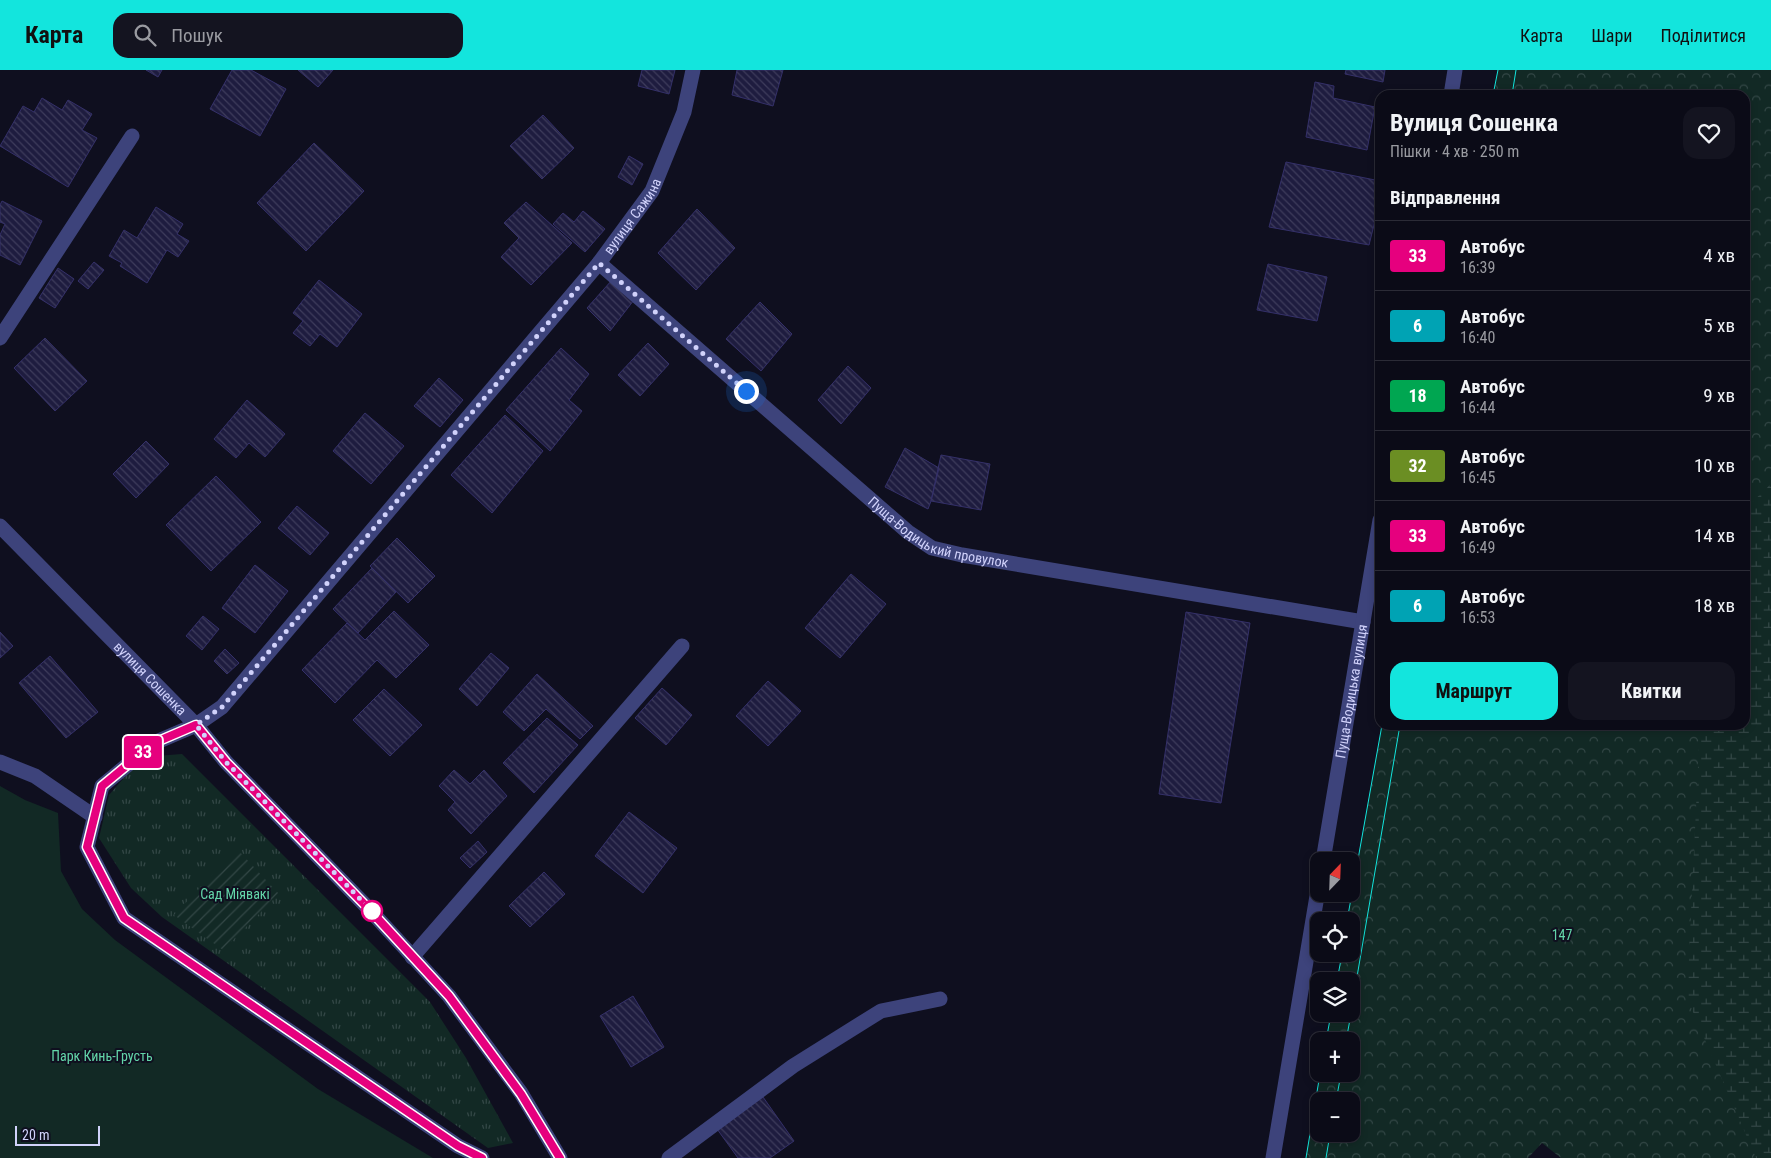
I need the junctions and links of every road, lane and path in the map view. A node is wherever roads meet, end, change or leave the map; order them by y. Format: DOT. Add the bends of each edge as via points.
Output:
graph roads {
  1 [pos="693,70"];
  2 [pos="1455,70"];
  3 [pos="1452,90"];
  4 [pos="132,136"];
  5 [pos="599,263"];
  6 [pos="0,338"];
  7 [pos="0,526"];
  8 [pos="1375,550"];
  9 [pos="1363,622"];
  10 [pos="682,646"];
  11 [pos="196,725"];
  12 [pos="0,762"];
  13 [pos="94,817"];
  14 [pos="1325,852"];
  15 [pos="1316,902"];
  16 [pos="412,957"];
  17 [pos="940,999"];
  18 [pos="482,1158"];
  19 [pos="560,1158"];
  20 [pos="669,1158"];
  21 [pos="1273,1158"];
  1 -- 5 [label="street, вулиця Сажина" via="684,112 652,192"];
  2 -- 3 [label="street"];
  4 -- 6 [label="street"];
  5 -- 9 [label="street, Пуща-Водицький провулок" via="908,532 932,548"];
  5 -- 11 [label="street, вулиця Сажина" via="222,707"];
  7 -- 11 [label="street, вулиця Сошенка"];
  8 -- 9 [label="street, Пуща-Водицька вулиця"];
  9 -- 14 [label="street, Пуща-Водицька вулиця"];
  10 -- 16 [label="street"];
  11 -- 13 [label="street, вулиця Сажина" via="154,743 102,786"];
  11 -- 16 [label="street, вулиця Сошенка" via="226,762"];
  12 -- 13 [label="street" via="35,776"];
  13 -- 18 [label="street, вулиця Сажина" via="87,847 124,918 458,1146"];
  15 -- 21 [label="street"];
  16 -- 19 [label="street, вулиця Сошенка" via="449,996 521,1094"];
  17 -- 20 [label="street" via="881,1011 793,1066"];
}
